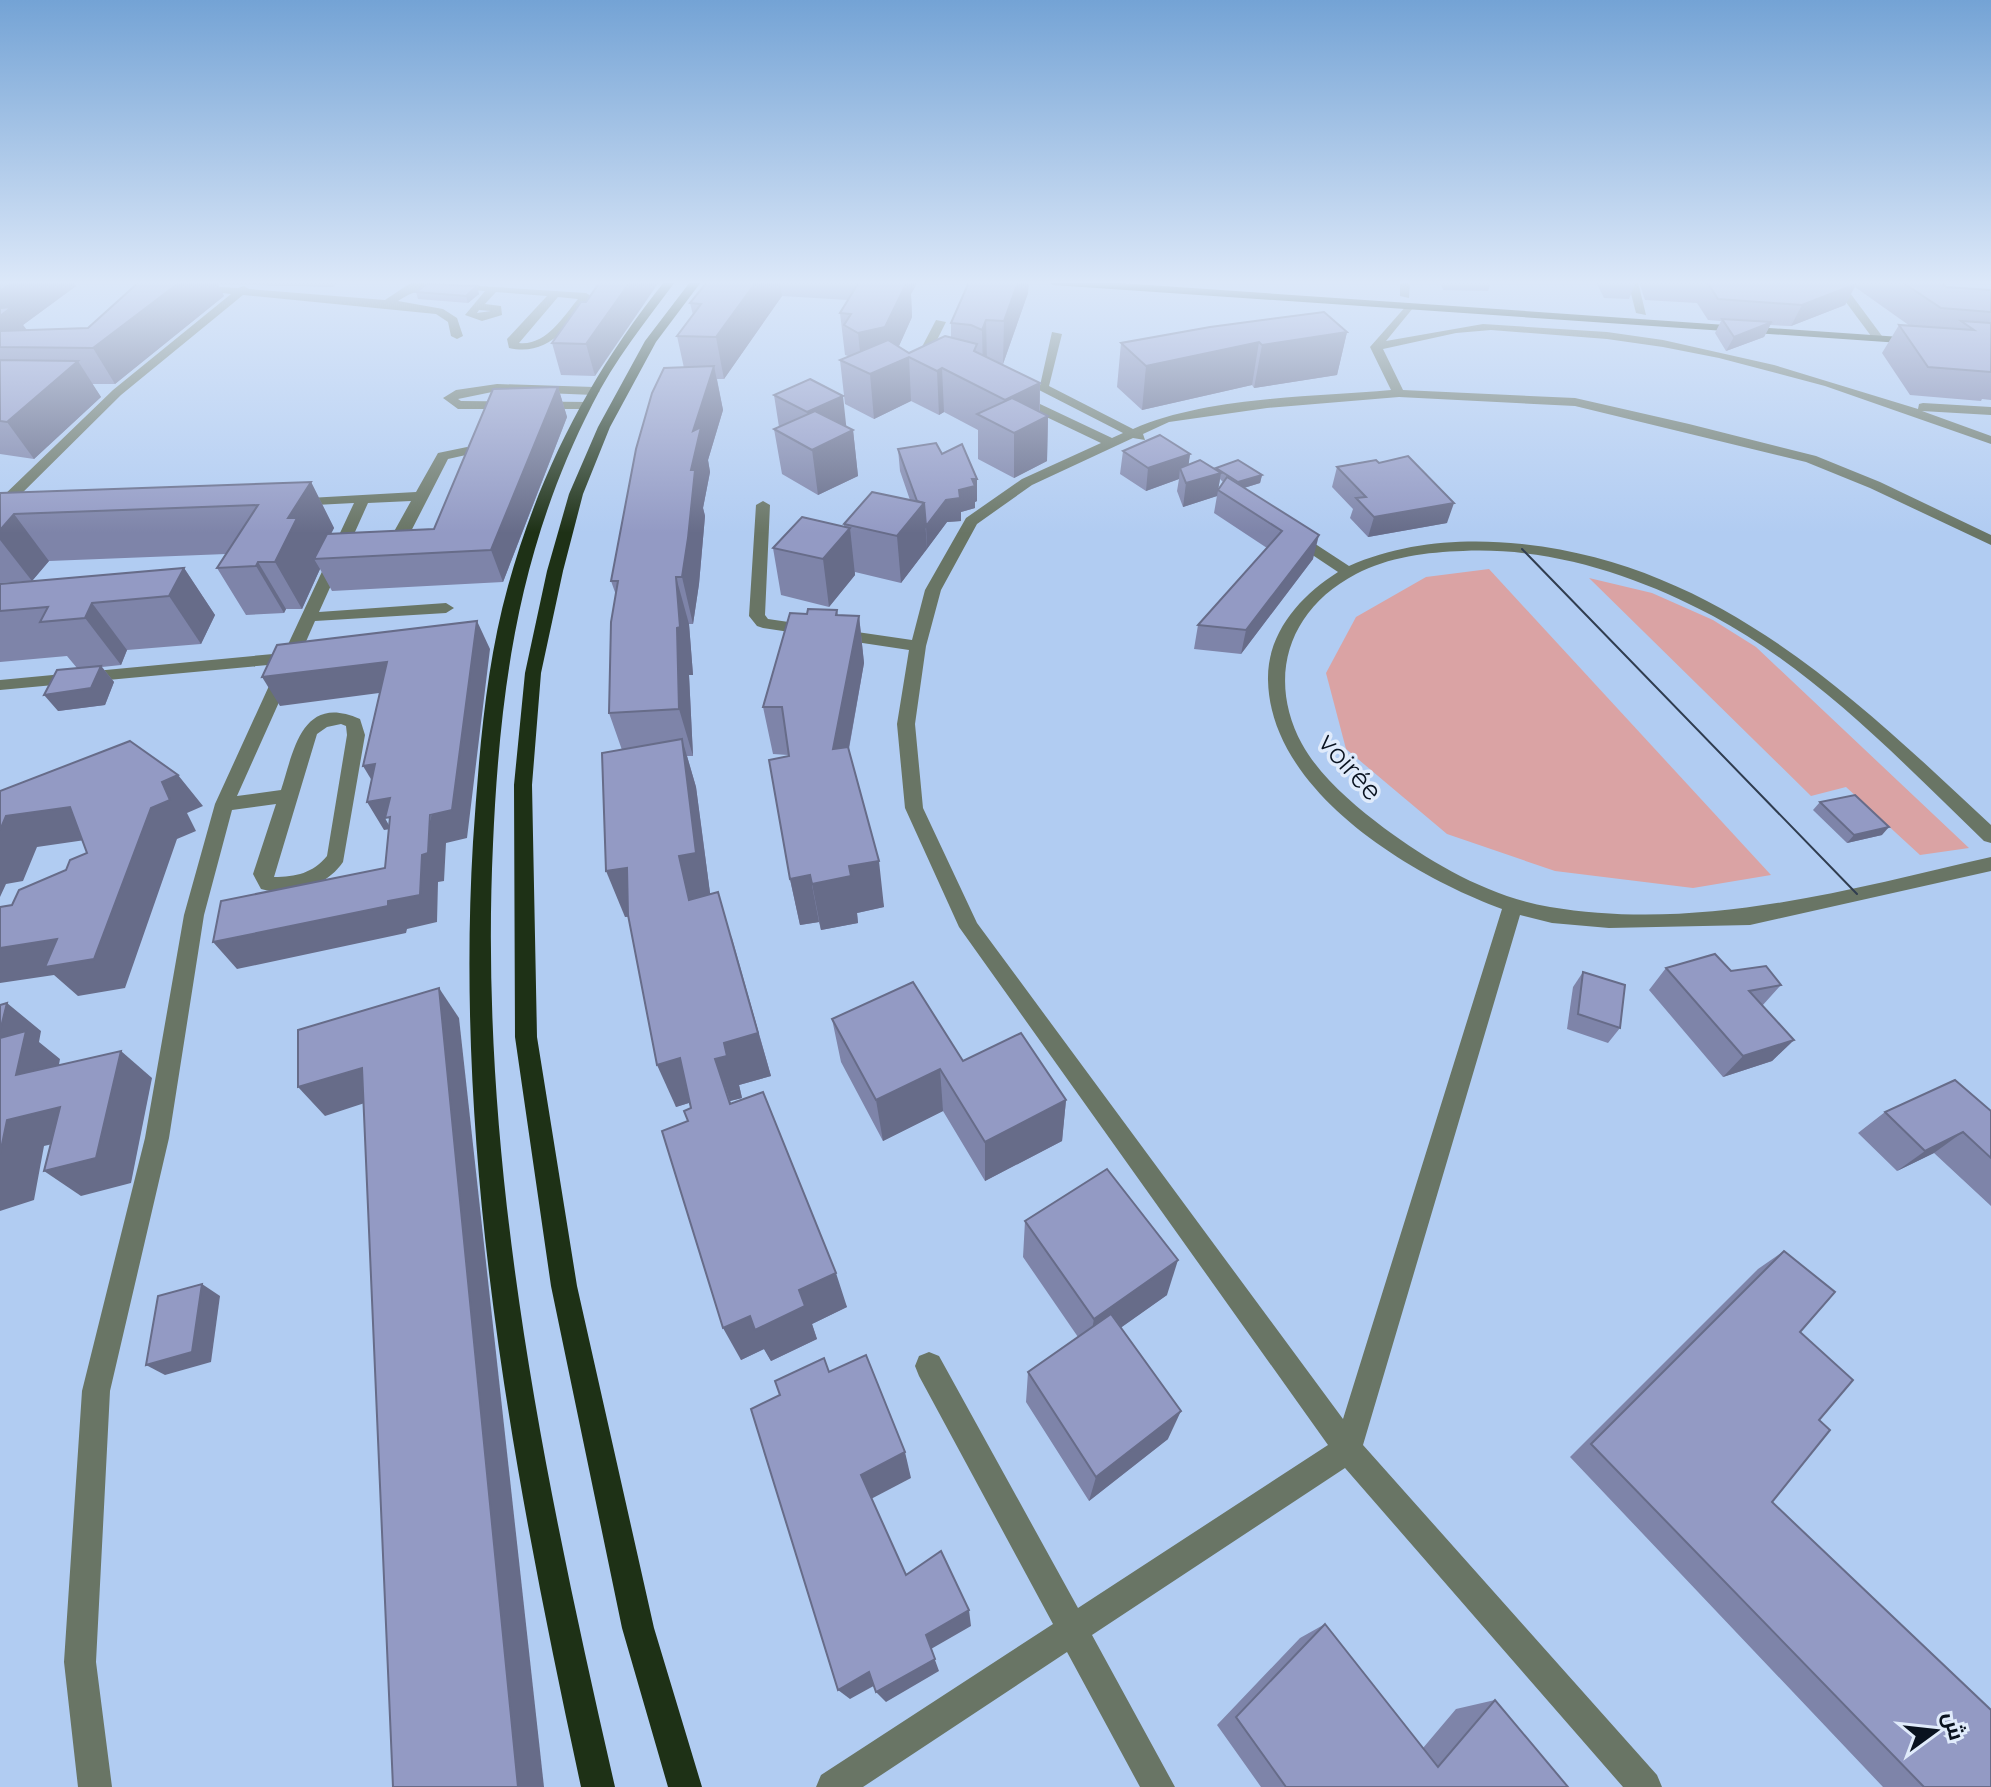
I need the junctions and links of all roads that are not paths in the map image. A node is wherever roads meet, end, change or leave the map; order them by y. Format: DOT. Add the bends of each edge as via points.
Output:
graph roads {
  1 [pos="151,365"];
  2 [pos="610,365"];
  3 [pos="638,365"];
  4 [pos="918,365"];
  5 [pos="1048,365"];
  6 [pos="1385,365"];
  7 [pos="1762,365"];
  8 [pos="916,369"];
  9 [pos="92,391"];
  10 [pos="122,391"];
  11 [pos="1399,393"];
  12 [pos="1010,395"];
  13 [pos="590,398"];
  14 [pos="1903,406"];
  15 [pos="1991,411"];
  16 [pos="1140,437"];
  17 [pos="1991,440"];
  18 [pos="1111,443"];
  19 [pos="420,496"];
  20 [pos="363,499"];
  21 [pos="284,503"];
  22 [pos="763,505"];
  23 [pos="0,507"];
  24 [pos="16,517"];
  25 [pos="0,518"];
  26 [pos="1282,528"];
  27 [pos="1991,541"];
  28 [pos="1349,572"];
  29 [pos="446,608"];
  30 [pos="309,617"];
  31 [pos="918,646"];
  32 [pos="321,655"];
  33 [pos="290,658"];
  34 [pos="0,685"];
  35 [pos="289,796"];
  36 [pos="224,804"];
  37 [pos="1991,836"];
  38 [pos="1991,864"];
  39 [pos="1513,905"];
  40 [pos="929,1366"];
  41 [pos="1348,1449"];
  42 [pos="1073,1632"];
  43 [pos="95,1787"];
  44 [pos="598,1787"];
  45 [pos="685,1787"];
  46 [pos="833,1787"];
  47 [pos="1158,1787"];
  48 [pos="1645,1787"];
  1 -- 10 [label="street"];
  2 -- 13 [label="main road"];
  3 -- 45 [label="main road" via="576,494 533,673 523,785 526,1037 564,1286 638,1628"];
  4 -- 8 [label="street"];
  5 -- 16 [label="street" via="1043,387"];
  6 -- 11 [label="street"];
  7 -- 14 [label="street"];
  9 -- 10 [label="street"];
  10 -- 23 [label="street"];
  11 -- 16 [label="street" via="1166,419"];
  11 -- 27 [label="street" via="1575,402 1689,428 1811,459"];
  12 -- 18 [label="street"];
  13 -- 13 [label="street" via="458,405 449,398 480,389"];
  13 -- 44 [label="main road" via="551,486 496,637 481,847 478,1036 497,1264 554,1594"];
  14 -- 15 [label="street"];
  14 -- 17 [label="street"];
  16 -- 18 [label="street"];
  18 -- 31 [label="street" via="1027,482 971,521 933,590"];
  19 -- 19 [label="street" via="443,456 476,454 438,539 426,547 400,548 398,537"];
  19 -- 20 [label="street"];
  20 -- 21 [label="street"];
  20 -- 30 [label="street"];
  22 -- 31 [label="street" via="757,616 763,623"];
  24 -- 25 [label="street"];
  26 -- 28 [label="street"];
  28 -- 37 [label="street, voirée" via="1386,558 1474,547 1549,553 1663,585 1778,648 1877,730"];
  28 -- 39 [label="street, voirée" via="1307,604 1281,645 1276,695 1297,751 1345,809 1419,863"];
  29 -- 30 [label="street"];
  30 -- 33 [label="street"];
  31 -- 41 [label="street" via="906,724 914,808 969,927"];
  32 -- 33 [label="street"];
  33 -- 34 [label="street"];
  33 -- 36 [label="street"];
  35 -- 35 [label="street" via="263,874 268,884 306,881 330,868 336,857 356,735 351,720 331,719 309,731"];
  35 -- 36 [label="street"];
  36 -- 43 [label="street" via="194,915 157,1138 96,1391 80,1662"];
  38 -- 39 [label="street, voirée" via="1761,916 1633,922"];
  39 -- 41 [label="street"];
  40 -- 42 [label="street"];
  41 -- 42 [label="street"];
  41 -- 48 [label="street"];
  42 -- 46 [label="street"];
  42 -- 47 [label="street"];
}
